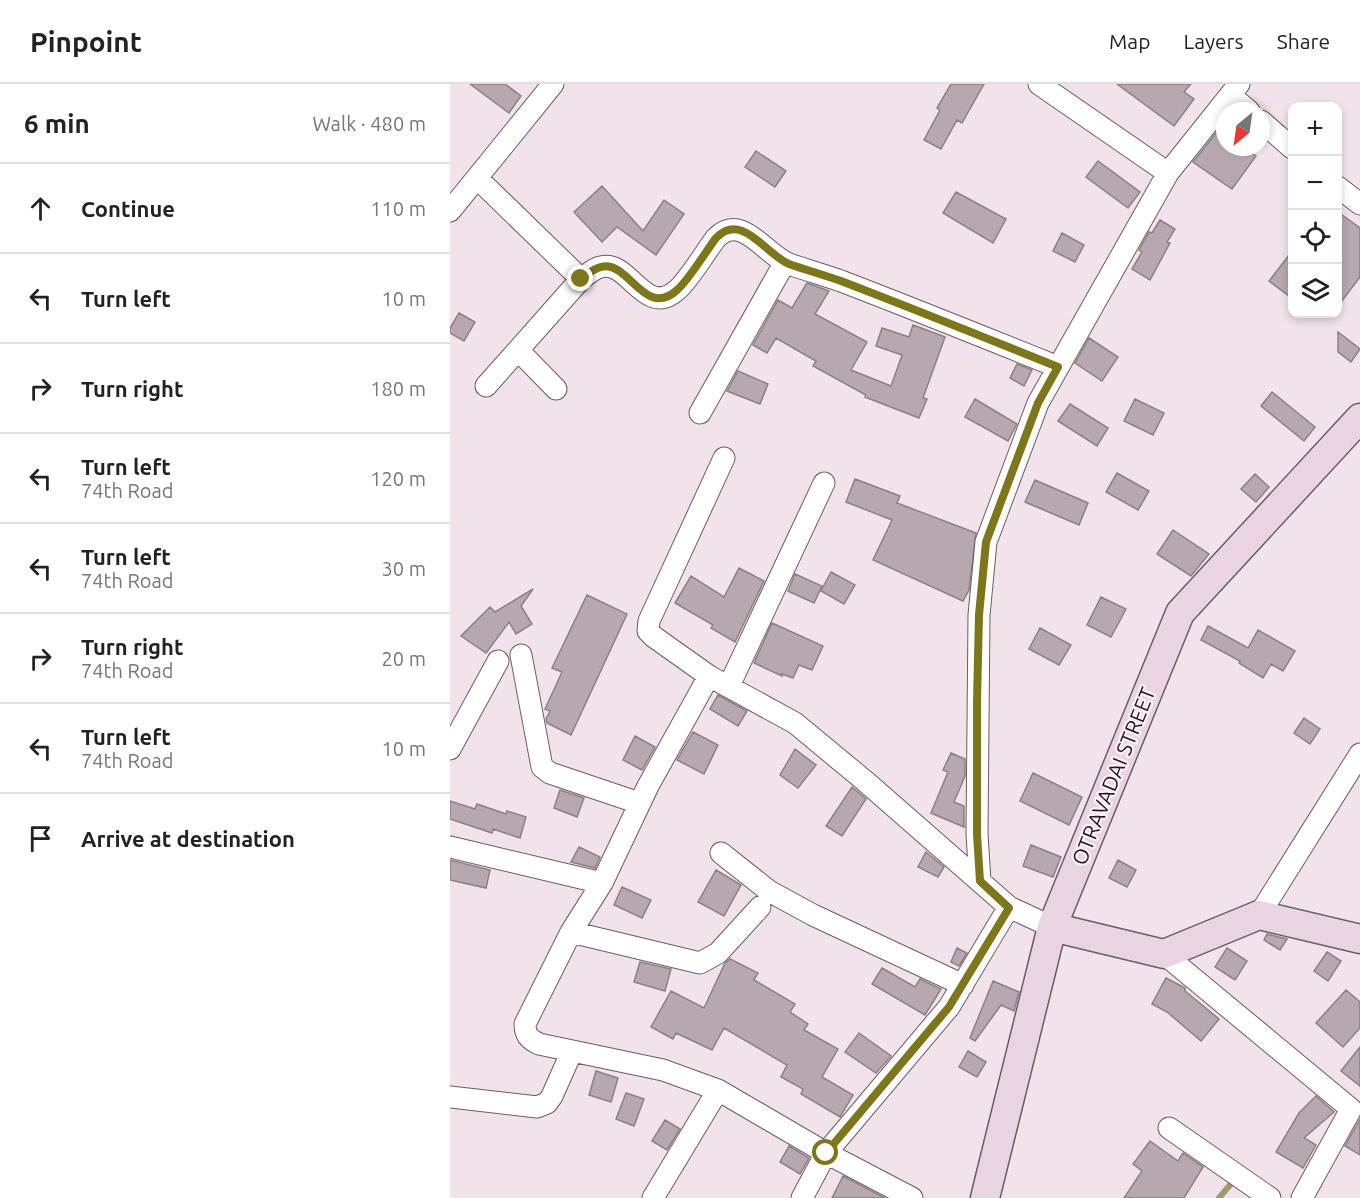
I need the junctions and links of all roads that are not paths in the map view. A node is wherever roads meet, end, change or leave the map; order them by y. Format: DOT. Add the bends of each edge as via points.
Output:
graph roads {
  1 [pos="553,84"];
  2 [pos="1039,84"];
  3 [pos="1235,90"];
  4 [pos="1270,129"];
  5 [pos="1288,144"];
  6 [pos="1168,173"];
  7 [pos="477,178"];
  8 [pos="450,211"];
  9 [pos="786,262"];
  10 [pos="581,279"];
  11 [pos="518,350"];
  12 [pos="1058,367"];
  13 [pos="486,386"];
  14 [pos="556,390"];
  15 [pos="700,413"];
  16 [pos="1360,418"];
  17 [pos="724,458"];
  18 [pos="824,483"];
  19 [pos="522,655"];
  20 [pos="498,661"];
  21 [pos="709,676"];
  22 [pos="729,686"];
  23 [pos="450,749"];
  24 [pos="1360,754"];
  25 [pos="639,803"];
  26 [pos="450,847"];
  27 [pos="721,853"];
  28 [pos="980,881"];
  29 [pos="602,883"];
  30 [pos="760,907"];
  31 [pos="1009,908"];
  32 [pos="1259,915"];
  33 [pos="1052,927"];
  34 [pos="571,932"];
  35 [pos="1360,939"];
  36 [pos="1164,954"];
  37 [pos="963,986"];
  38 [pos="572,1051"];
  39 [pos="718,1090"];
  40 [pos="450,1097"];
  41 [pos="1169,1128"];
  42 [pos="826,1153"];
  43 [pos="1245,1192"];
  44 [pos="653,1198"];
  45 [pos="802,1198"];
  46 [pos="912,1198"];
  47 [pos="986,1198"];
  48 [pos="1270,1198"];
  49 [pos="1302,1198"];
  1 -- 7 [label="street"];
  2 -- 6 [label="street"];
  3 -- 6 [label="street"];
  4 -- 5 [label="street"];
  6 -- 12 [label="street"];
  7 -- 8 [label="street"];
  7 -- 10 [label="street"];
  9 -- 10 [label="street" via="734,228 723,230 677,291 665,297 653,298 610,266 600,267"];
  9 -- 12 [label="street"];
  9 -- 15 [label="street"];
  10 -- 11 [label="street"];
  11 -- 13 [label="street"];
  11 -- 14 [label="street"];
  12 -- 28 [label="street" via="1038,403 986,542 978,637"];
  16 -- 33 [label="street, OTRAVADAI STREET" via="1180,613"];
  17 -- 21 [label="street" via="649,621 648,631"];
  18 -- 22 [label="street"];
  19 -- 25 [label="street" via="542,767"];
  20 -- 23 [label="street"];
  21 -- 22 [label="street"];
  21 -- 25 [label="street"];
  22 -- 28 [label="street" via="795,723"];
  24 -- 32 [label="street"];
  25 -- 29 [label="street"];
  26 -- 29 [label="street"];
  27 -- 37 [label="street" via="769,891"];
  28 -- 31 [label="street"];
  29 -- 34 [label="street"];
  30 -- 34 [label="street" via="718,953 700,963"];
  31 -- 33 [label="street"];
  31 -- 37 [label="street"];
  32 -- 35 [label="street"];
  32 -- 36 [label="street"];
  33 -- 36 [label="street"];
  33 -- 47 [label="street, OTRAVADAI STREET"];
  34 -- 38 [label="street" via="525,1024 525,1032 539,1044"];
  36 -- 49 [label="street" via="1351,1109"];
  37 -- 42 [label="street"];
  38 -- 39 [label="street" via="663,1070"];
  38 -- 40 [label="street" via="552,1096 537,1107"];
  39 -- 42 [label="street"];
  39 -- 44 [label="street"];
  41 -- 43 [label="street"];
  42 -- 45 [label="street"];
  42 -- 46 [label="street"];
  43 -- 48 [label="street"];
}
